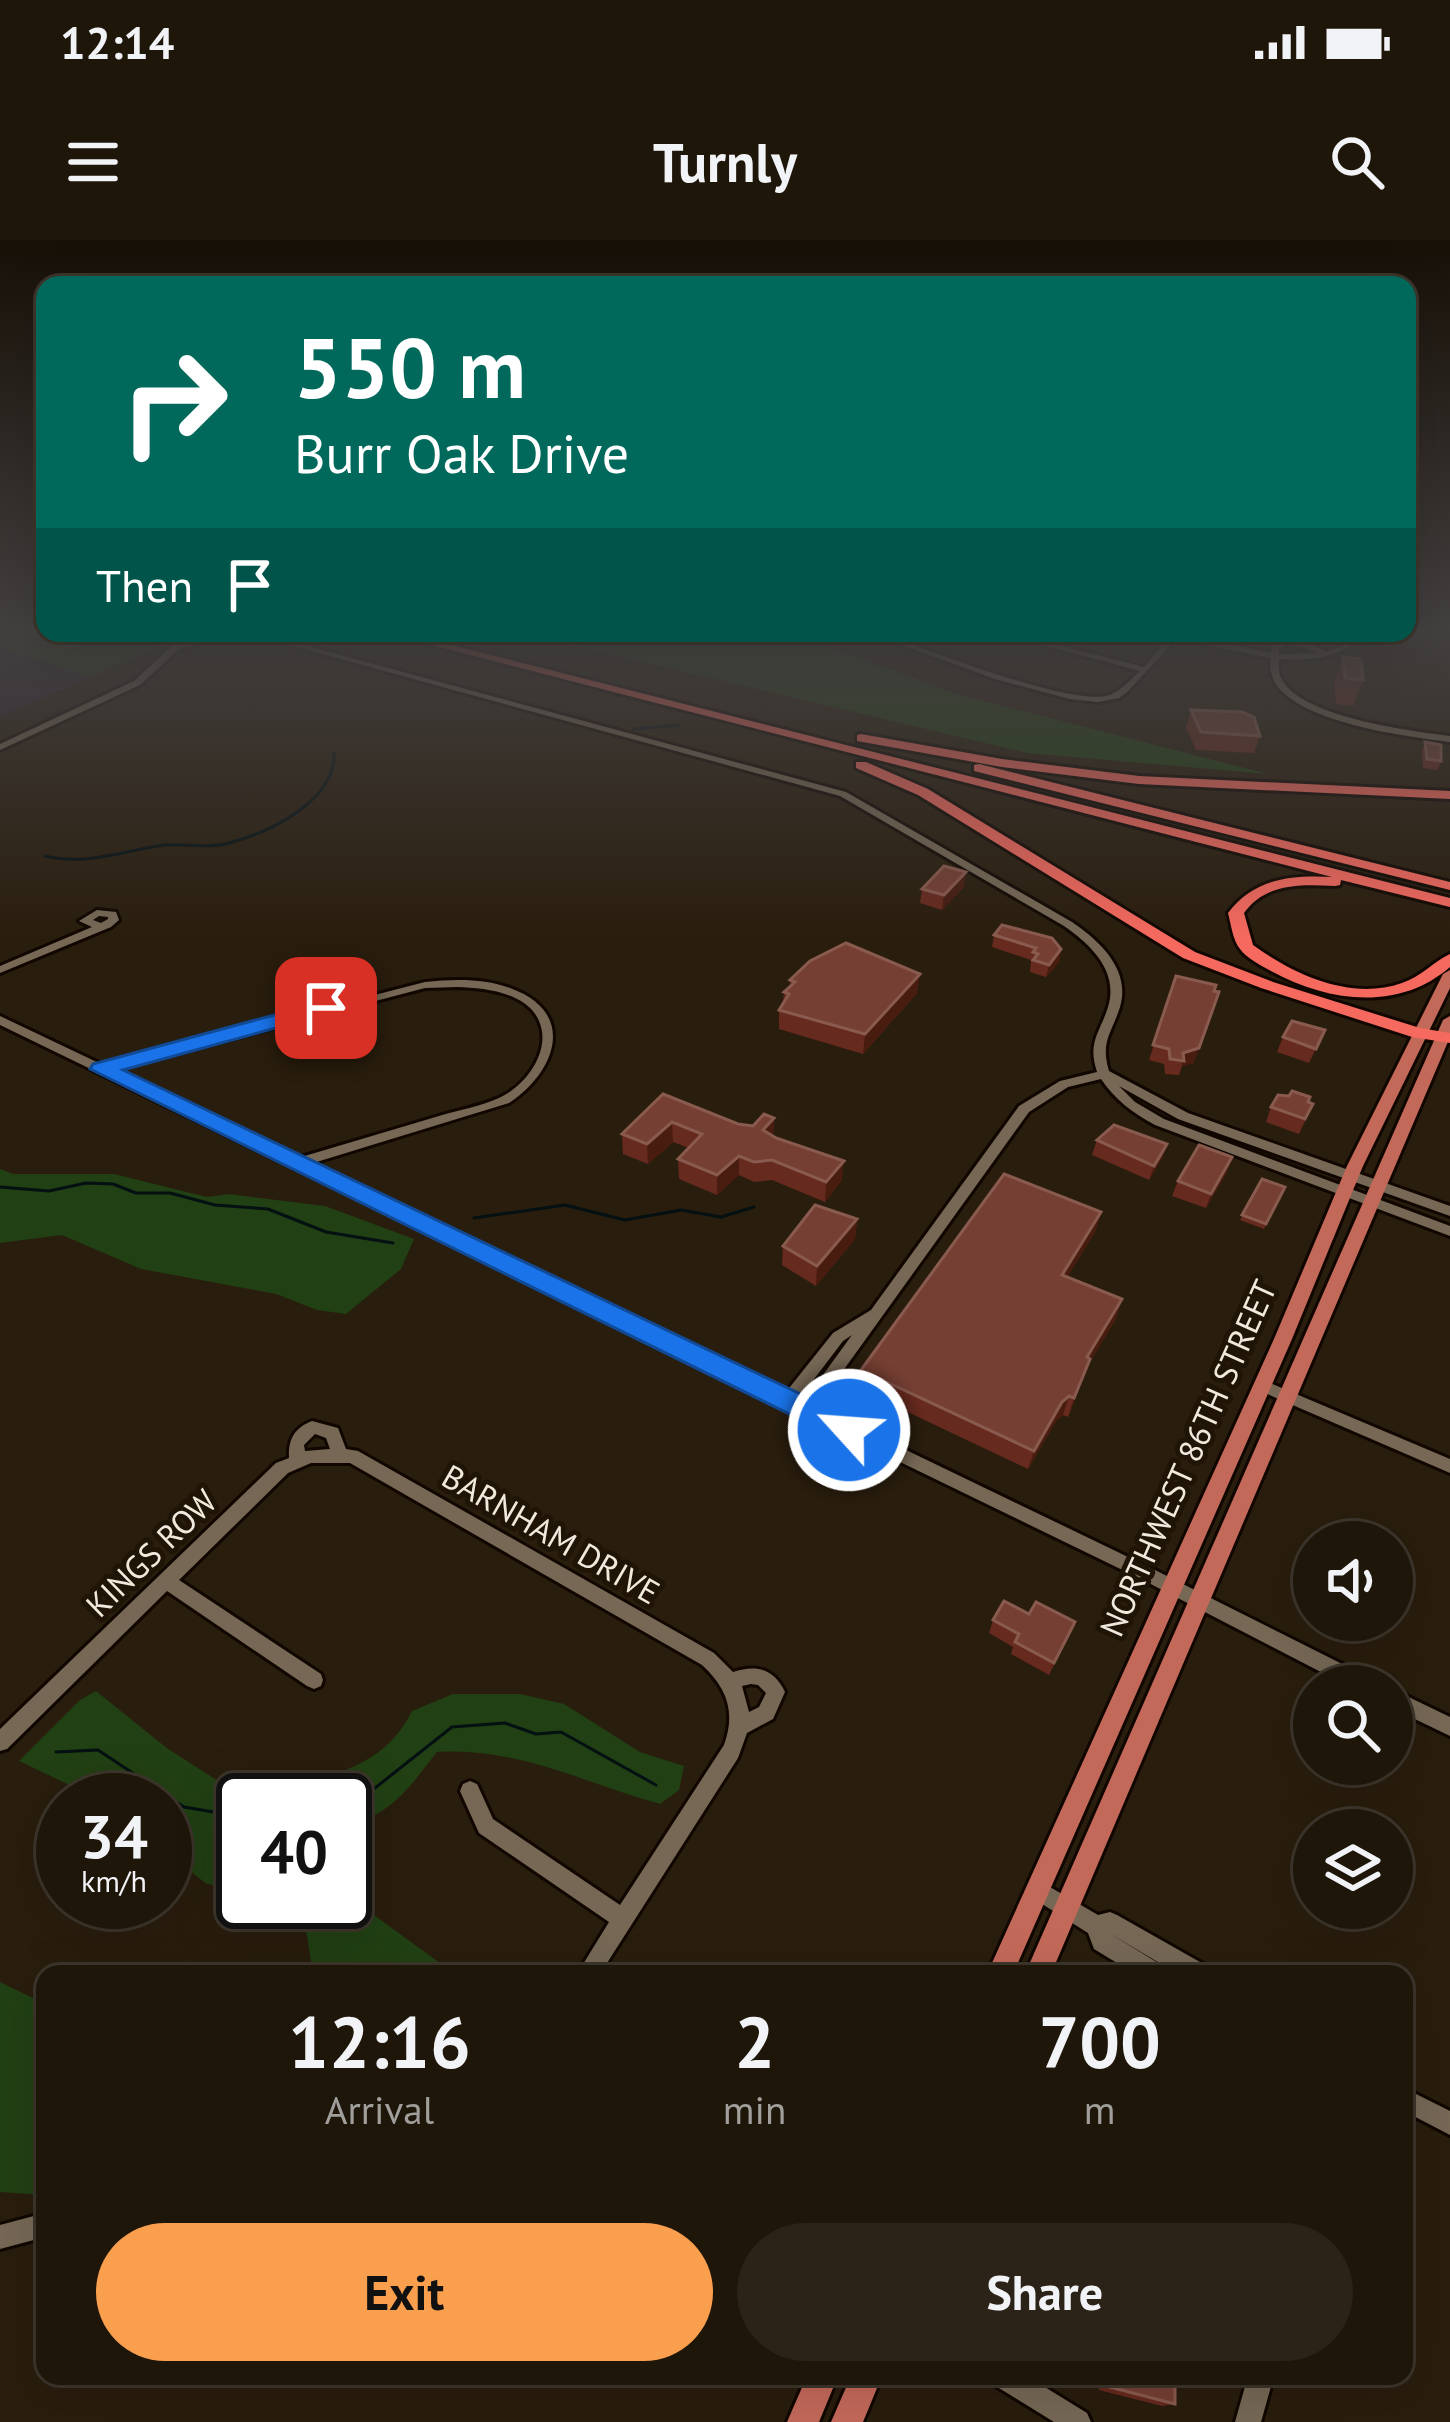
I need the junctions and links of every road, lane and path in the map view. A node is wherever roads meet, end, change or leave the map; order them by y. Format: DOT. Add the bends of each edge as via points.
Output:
graph roads {
  1 [pos="613,735"];
  2 [pos="765,735"];
  3 [pos="791,735"];
  4 [pos="848,735"];
  5 [pos="861,738"];
  6 [pos="1450,795"];
  7 [pos="1449,895"];
  8 [pos="100,927"];
  9 [pos="1450,959"];
  10 [pos="0,970"];
  11 [pos="1450,974"];
  12 [pos="0,1020"];
  13 [pos="1447,1032"];
  14 [pos="1418,1033"];
  15 [pos="101,1069"];
  16 [pos="1106,1074"];
  17 [pos="298,1163"];
  18 [pos="1347,1183"];
  19 [pos="1374,1194"];
  20 [pos="1450,1211"];
  21 [pos="1450,1231"];
  22 [pos="873,1313"];
  23 [pos="1263,1386"];
  24 [pos="1286,1397"];
  25 [pos="788,1401"];
  26 [pos="806,1410"];
  27 [pos="339,1452"];
  28 [pos="297,1460"];
  29 [pos="1450,1466"];
  30 [pos="166,1581"];
  31 [pos="1172,1587"];
  32 [pos="1198,1602"];
  33 [pos="1325,1665"];
  34 [pos="314,1680"];
  35 [pos="731,1681"];
  36 [pos="1413,1708"];
  37 [pos="740,1726"];
  38 [pos="1450,1727"];
  39 [pos="0,1742"];
  40 [pos="470,1791"];
  41 [pos="1038,1890"];
  42 [pos="1066,1908"];
  43 [pos="622,1918"];
  44 [pos="1096,1927"];
  45 [pos="593,1965"];
  46 [pos="1004,1965"];
  47 [pos="1042,1965"];
  48 [pos="1140,1965"];
  49 [pos="1183,1965"];
  50 [pos="1413,2103"];
  51 [pos="1450,2124"];
  52 [pos="36,2227"];
  53 [pos="0,2237"];
  54 [pos="819,2385"];
  55 [pos="863,2385"];
  56 [pos="1018,2385"];
  57 [pos="1258,2385"];
  58 [pos="803,2422"];
  59 [pos="847,2422"];
  60 [pos="1078,2422"];
  61 [pos="1248,2422"];
  1 -- 16 [label="street" via="806,782 877,810 1068,924 1110,965 1117,991 1100,1042"];
  2 -- 14 [label="highway" via="923,791 1189,955"];
  3 -- 7 [label="highway"];
  4 -- 5 [label="highway"];
  5 -- 6 [label="highway" via="1139,780"];
  5 -- 7 [label="highway"];
  7 -- 9 [label="highway" via="1320,881 1259,890 1236,913 1240,937 1255,954 1327,988 1412,987"];
  8 -- 10 [label="street"];
  11 -- 14 [label="main road, NORTHWEST 86TH STREET"];
  12 -- 15 [label="street"];
  13 -- 14 [label="highway"];
  13 -- 19 [label="main road, NORTHWEST 86TH STREET"];
  14 -- 18 [label="main road, NORTHWEST 86TH STREET"];
  15 -- 17 [label="street"];
  15 -- 17 [label="street" via="425,985 498,988 528,1000 544,1020 545,1055 530,1082 505,1100"];
  16 -- 18 [label="street" via="1115,1093 1154,1120"];
  16 -- 22 [label="street" via="1064,1084 1024,1109"];
  17 -- 25 [label="street"];
  18 -- 19 [label="street"];
  18 -- 23 [label="main road, NORTHWEST 86TH STREET"];
  19 -- 20 [label="street"];
  19 -- 21 [label="street"];
  19 -- 24 [label="main road, NORTHWEST 86TH STREET"];
  22 -- 25 [label="street" via="838,1337"];
  22 -- 26 [label="street"];
  23 -- 24 [label="street"];
  23 -- 31 [label="main road, NORTHWEST 86TH STREET"];
  24 -- 29 [label="street"];
  24 -- 32 [label="main road, NORTHWEST 86TH STREET"];
  25 -- 26 [label="street"];
  26 -- 31 [label="street"];
  27 -- 28 [label="street, KINGS ROW"];
  27 -- 28 [label="street" via="332,1433 312,1427 296,1443"];
  27 -- 35 [label="street, BARNHAM DRIVE" via="708,1659"];
  28 -- 30 [label="street, KINGS ROW"];
  30 -- 34 [label="street"];
  30 -- 39 [label="street, KINGS ROW"];
  31 -- 32 [label="street"];
  31 -- 41 [label="main road, NORTHWEST 86TH STREET"];
  32 -- 33 [label="street"];
  32 -- 42 [label="main road, NORTHWEST 86TH STREET"];
  35 -- 37 [label="street"];
  35 -- 37 [label="street" via="758,1675 776,1692 766,1713"];
  36 -- 38 [label="street"];
  37 -- 43 [label="street"];
  40 -- 43 [label="street" via="486,1826"];
  41 -- 42 [label="street"];
  41 -- 46 [label="main road, NORTHWEST 86TH STREET"];
  42 -- 44 [label="street"];
  42 -- 47 [label="main road, NORTHWEST 86TH STREET"];
  43 -- 45 [label="street"];
  44 -- 48 [label="street" via="1101,1942"];
  44 -- 49 [label="street" via="1110,1922"];
  50 -- 51 [label="street"];
  52 -- 53 [label="street"];
  54 -- 58 [label="main road"];
  55 -- 59 [label="main road"];
  56 -- 60 [label="street"];
  57 -- 61 [label="street"];
}
